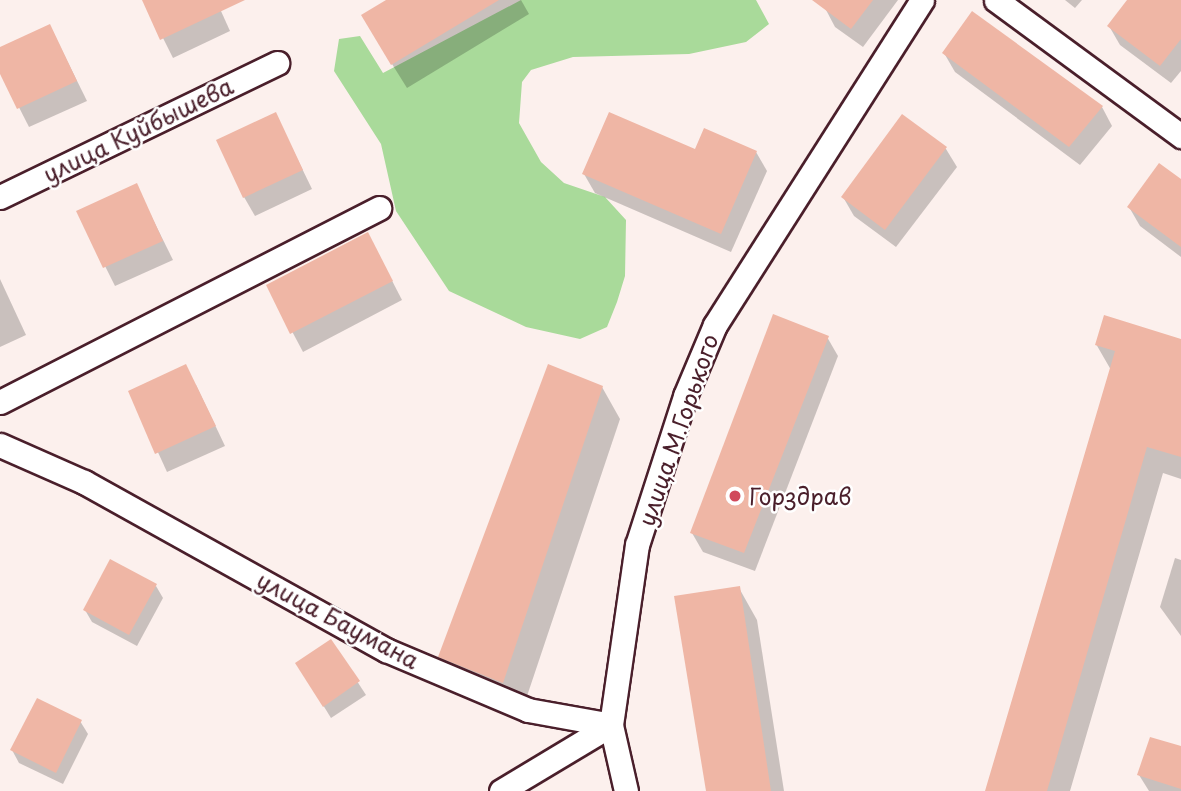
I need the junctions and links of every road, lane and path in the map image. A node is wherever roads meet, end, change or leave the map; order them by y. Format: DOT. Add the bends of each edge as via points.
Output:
graph roads {
  1 [pos="922,0"];
  2 [pos="996,0"];
  3 [pos="277,63"];
  4 [pos="1181,136"];
  5 [pos="0,197"];
  6 [pos="379,208"];
  7 [pos="0,402"];
  8 [pos="0,445"];
  9 [pos="611,725"];
  10 [pos="501,791"];
  11 [pos="626,791"];
  1 -- 9 [label="street, улица М.Горького" via="715,325 637,545"];
  2 -- 4 [label="street"];
  3 -- 5 [label="street, улица Куйбышева"];
  6 -- 7 [label="street"];
  8 -- 9 [label="street, улица Баумана" via="84,482 386,650 528,710"];
  9 -- 10 [label="street"];
  9 -- 11 [label="street, улица М.Горького"];
}
